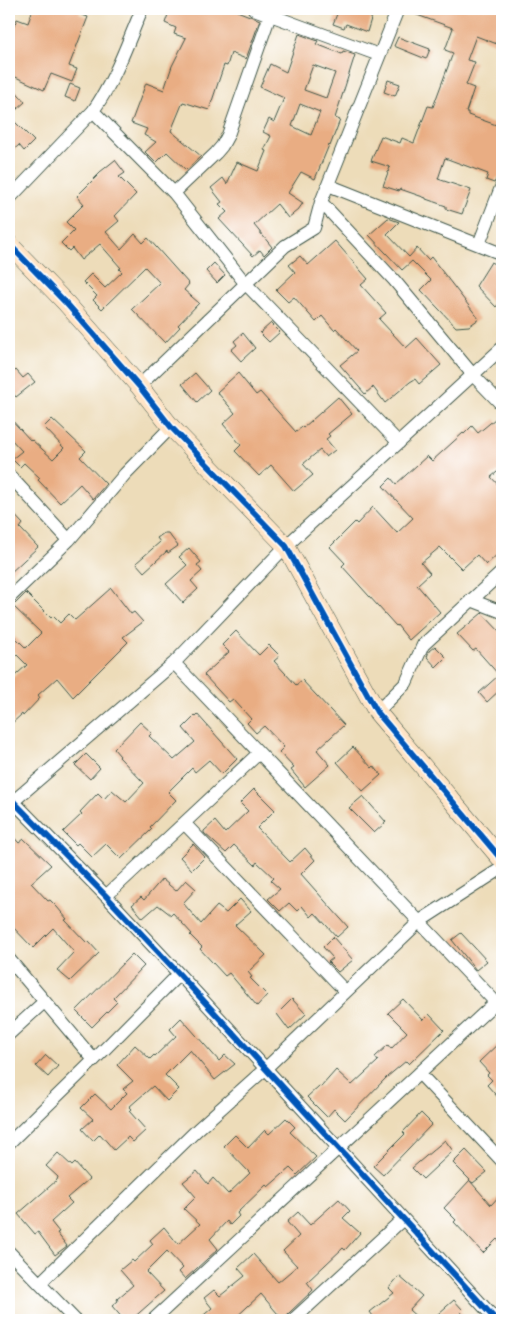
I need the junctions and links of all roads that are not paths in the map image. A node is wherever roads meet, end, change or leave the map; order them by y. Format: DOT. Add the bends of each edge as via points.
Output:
graph roads {
  1 [pos="142,9"];
  2 [pos="254,9"];
  3 [pos="398,9"];
  4 [pos="270,15"];
  5 [pos="379,55"];
  6 [pos="93,111"];
  7 [pos="502,185"];
  8 [pos="328,186"];
  9 [pos="174,193"];
  10 [pos="9,199"];
  11 [pos="321,202"];
  12 [pos="9,244"];
  13 [pos="479,244"];
  14 [pos="502,254"];
  15 [pos="245,283"];
  16 [pos="502,348"];
  17 [pos="473,375"];
  18 [pos="139,386"];
  19 [pos="502,405"];
  20 [pos="171,427"];
  21 [pos="399,443"];
  22 [pos="9,475"];
  23 [pos="69,540"];
  24 [pos="286,546"];
  25 [pos="502,572"];
  26 [pos="9,598"];
  27 [pos="471,600"];
  28 [pos="502,612"];
  29 [pos="174,663"];
  30 [pos="377,712"];
  31 [pos="259,753"];
  32 [pos="10,801"];
  33 [pos="184,823"];
  34 [pos="502,860"];
  35 [pos="502,868"];
  36 [pos="106,896"];
  37 [pos="420,921"];
  38 [pos="9,959"];
  39 [pos="179,974"];
  40 [pos="345,991"];
  41 [pos="44,1002"];
  42 [pos="499,1006"];
  43 [pos="9,1034"];
  44 [pos="94,1060"];
  45 [pos="265,1069"];
  46 [pos="419,1073"];
  47 [pos="9,1142"];
  48 [pos="339,1149"];
  49 [pos="502,1161"];
  50 [pos="403,1219"];
  51 [pos="9,1252"];
  52 [pos="40,1283"];
  53 [pos="497,1317"];
  54 [pos="76,1320"];
  55 [pos="153,1320"];
  56 [pos="293,1320"];
  1 -- 6 [label="street" via="112,80"];
  2 -- 4 [label="street"];
  3 -- 5 [label="street"];
  4 -- 5 [label="street"];
  4 -- 9 [label="street" via="228,135 216,153"];
  5 -- 8 [label="street"];
  6 -- 9 [label="street"];
  6 -- 10 [label="street"];
  7 -- 13 [label="street"];
  8 -- 11 [label="street"];
  8 -- 13 [label="street"];
  9 -- 15 [label="street"];
  11 -- 15 [label="street" via="314,228 285,246"];
  11 -- 17 [label="street" via="394,280"];
  12 -- 18 [label="street"];
  13 -- 14 [label="street"];
  15 -- 18 [label="street"];
  15 -- 21 [label="street"];
  16 -- 17 [label="street"];
  17 -- 19 [label="street"];
  17 -- 21 [label="street"];
  18 -- 20 [label="street"];
  20 -- 23 [label="street" via="125,474"];
  20 -- 24 [label="street"];
  21 -- 24 [label="street"];
  22 -- 23 [label="street"];
  23 -- 26 [label="street"];
  24 -- 29 [label="street"];
  24 -- 30 [label="street"];
  25 -- 27 [label="street"];
  27 -- 28 [label="street"];
  27 -- 30 [label="street" via="424,645 406,683"];
  29 -- 31 [label="street"];
  29 -- 32 [label="street"];
  30 -- 34 [label="street"];
  31 -- 33 [label="street"];
  31 -- 37 [label="street"];
  32 -- 36 [label="street"];
  33 -- 36 [label="street"];
  33 -- 40 [label="street"];
  35 -- 37 [label="street"];
  36 -- 39 [label="street"];
  37 -- 40 [label="street"];
  37 -- 42 [label="street"];
  38 -- 41 [label="street"];
  39 -- 44 [label="street"];
  39 -- 45 [label="street"];
  40 -- 45 [label="street"];
  41 -- 43 [label="street"];
  41 -- 44 [label="street"];
  42 -- 46 [label="street"];
  44 -- 47 [label="street"];
  45 -- 48 [label="street"];
  45 -- 52 [label="street" via="198,1129"];
  46 -- 48 [label="street"];
  46 -- 49 [label="street"];
  48 -- 50 [label="street"];
  48 -- 55 [label="street"];
  50 -- 53 [label="street"];
  50 -- 56 [label="street"];
  51 -- 52 [label="street"];
  52 -- 54 [label="street"];
}
